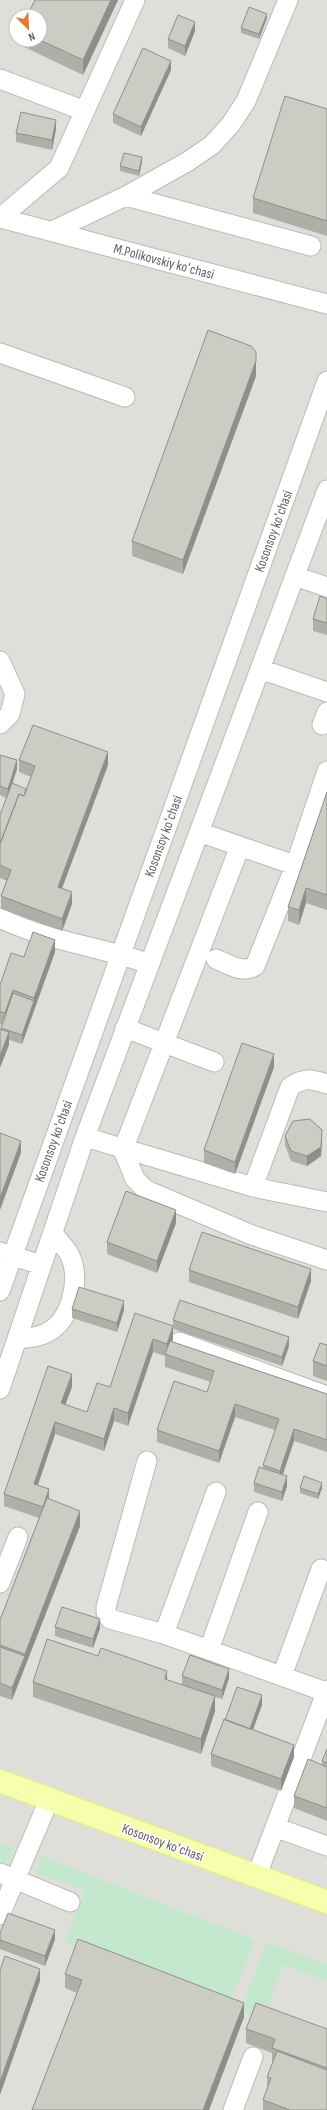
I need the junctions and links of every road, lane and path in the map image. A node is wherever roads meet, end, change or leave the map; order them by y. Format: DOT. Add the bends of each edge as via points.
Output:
graph roads {
  1 [pos="135,0"];
  2 [pos="288,0"];
  3 [pos="0,79"];
  4 [pos="85,111"];
  5 [pos="126,196"];
  6 [pos="0,218"];
  7 [pos="52,231"];
  8 [pos="311,246"];
  9 [pos="327,304"];
  10 [pos="0,353"];
  11 [pos="327,381"];
  12 [pos="125,396"];
  13 [pos="327,490"];
  14 [pos="295,576"];
  15 [pos="327,587"];
  16 [pos="0,661"];
  17 [pos="260,669"];
  18 [pos="327,692"];
  19 [pos="0,724"];
  20 [pos="327,771"];
  21 [pos="199,832"];
  22 [pos="240,846"];
  23 [pos="300,867"];
  24 [pos="0,918"];
  25 [pos="121,954"];
  26 [pos="216,959"];
  27 [pos="150,964"];
  28 [pos="126,1028"];
  29 [pos="164,1043"];
  30 [pos="214,1062"];
  31 [pos="327,1084"];
  32 [pos="85,1137"];
  33 [pos="123,1150"];
  34 [pos="253,1187"];
  35 [pos="327,1202"];
  36 [pos="52,1233"];
  37 [pos="6,1254"];
  38 [pos="327,1260"];
  39 [pos="42,1264"];
  40 [pos="0,1291"];
  41 [pos="17,1339"];
  42 [pos="179,1342"];
  43 [pos="0,1389"];
  44 [pos="327,1396"];
  45 [pos="147,1461"];
  46 [pos="216,1492"];
  47 [pos="258,1512"];
  48 [pos="18,1537"];
  49 [pos="321,1569"];
  50 [pos="0,1583"];
  51 [pos="164,1634"];
  52 [pos="208,1650"];
  53 [pos="282,1676"];
  54 [pos="327,1691"];
  55 [pos="0,1781"];
  56 [pos="49,1800"];
  57 [pos="275,1826"];
  58 [pos="327,1846"];
  59 [pos="256,1875"];
  60 [pos="8,1876"];
  61 [pos="70,1902"];
  62 [pos="327,1902"];
  63 [pos="0,1915"];
  64 [pos="252,2057"];
  65 [pos="233,2110"];
  1 -- 4 [label="street"];
  2 -- 5 [label="street" via="246,100 231,124 212,145"];
  3 -- 4 [label="street"];
  4 -- 6 [label="street" via="58,168"];
  5 -- 7 [label="street"];
  5 -- 8 [label="street"];
  6 -- 7 [label="street, M.Polikovskiy koʻchasi"];
  7 -- 9 [label="street, M.Polikovskiy koʻchasi"];
  10 -- 12 [label="street"];
  11 -- 25 [label="street, Kosonsoy koʻchasi"];
  13 -- 14 [label="street, Kosonsoy koʻchasi"];
  14 -- 15 [label="street"];
  14 -- 17 [label="street, Kosonsoy koʻchasi"];
  16 -- 19 [label="street" via="16,694 10,714"];
  17 -- 18 [label="street"];
  17 -- 21 [label="street, Kosonsoy koʻchasi"];
  20 -- 23 [label="street"];
  21 -- 22 [label="street"];
  21 -- 27 [label="street, Kosonsoy koʻchasi"];
  22 -- 23 [label="street"];
  22 -- 29 [label="street"];
  23 -- 26 [label="street" via="255,966 243,970"];
  24 -- 25 [label="street" via="20,928"];
  25 -- 27 [label="street"];
  25 -- 37 [label="street, Kosonsoy koʻchasi"];
  27 -- 28 [label="street, Kosonsoy koʻchasi"];
  28 -- 29 [label="street"];
  28 -- 32 [label="street, Kosonsoy koʻchasi"];
  29 -- 30 [label="street"];
  29 -- 33 [label="street"];
  31 -- 34 [label="street" via="300,1080 290,1087"];
  32 -- 33 [label="street"];
  32 -- 36 [label="street, Kosonsoy koʻchasi"];
  33 -- 34 [label="street"];
  33 -- 38 [label="street" via="135,1179 146,1190 252,1235"];
  34 -- 35 [label="street"];
  36 -- 39 [label="street, Kosonsoy koʻchasi"];
  36 -- 41 [label="street" via="71,1256 76,1271 70,1304 59,1325 44,1334"];
  37 -- 39 [label="street"];
  37 -- 40 [label="street, Kosonsoy koʻchasi"];
  39 -- 41 [label="street, Kosonsoy koʻchasi"];
  41 -- 43 [label="street, Kosonsoy koʻchasi"];
  42 -- 44 [label="street"];
  45 -- 51 [label="street" via="106,1612 110,1619"];
  46 -- 51 [label="street"];
  47 -- 52 [label="street"];
  48 -- 50 [label="street"];
  49 -- 53 [label="street"];
  51 -- 52 [label="street"];
  52 -- 53 [label="street"];
  53 -- 54 [label="street"];
  54 -- 57 [label="street"];
  55 -- 56 [label="main road, Kosonsoy koʻchasi"];
  56 -- 59 [label="main road, Kosonsoy koʻchasi"];
  56 -- 60 [label="street"];
  57 -- 58 [label="street"];
  57 -- 59 [label="street"];
  59 -- 62 [label="main road, Kosonsoy koʻchasi"];
  60 -- 61 [label="street"];
  60 -- 63 [label="street"];
  64 -- 65 [label="street"];
}
